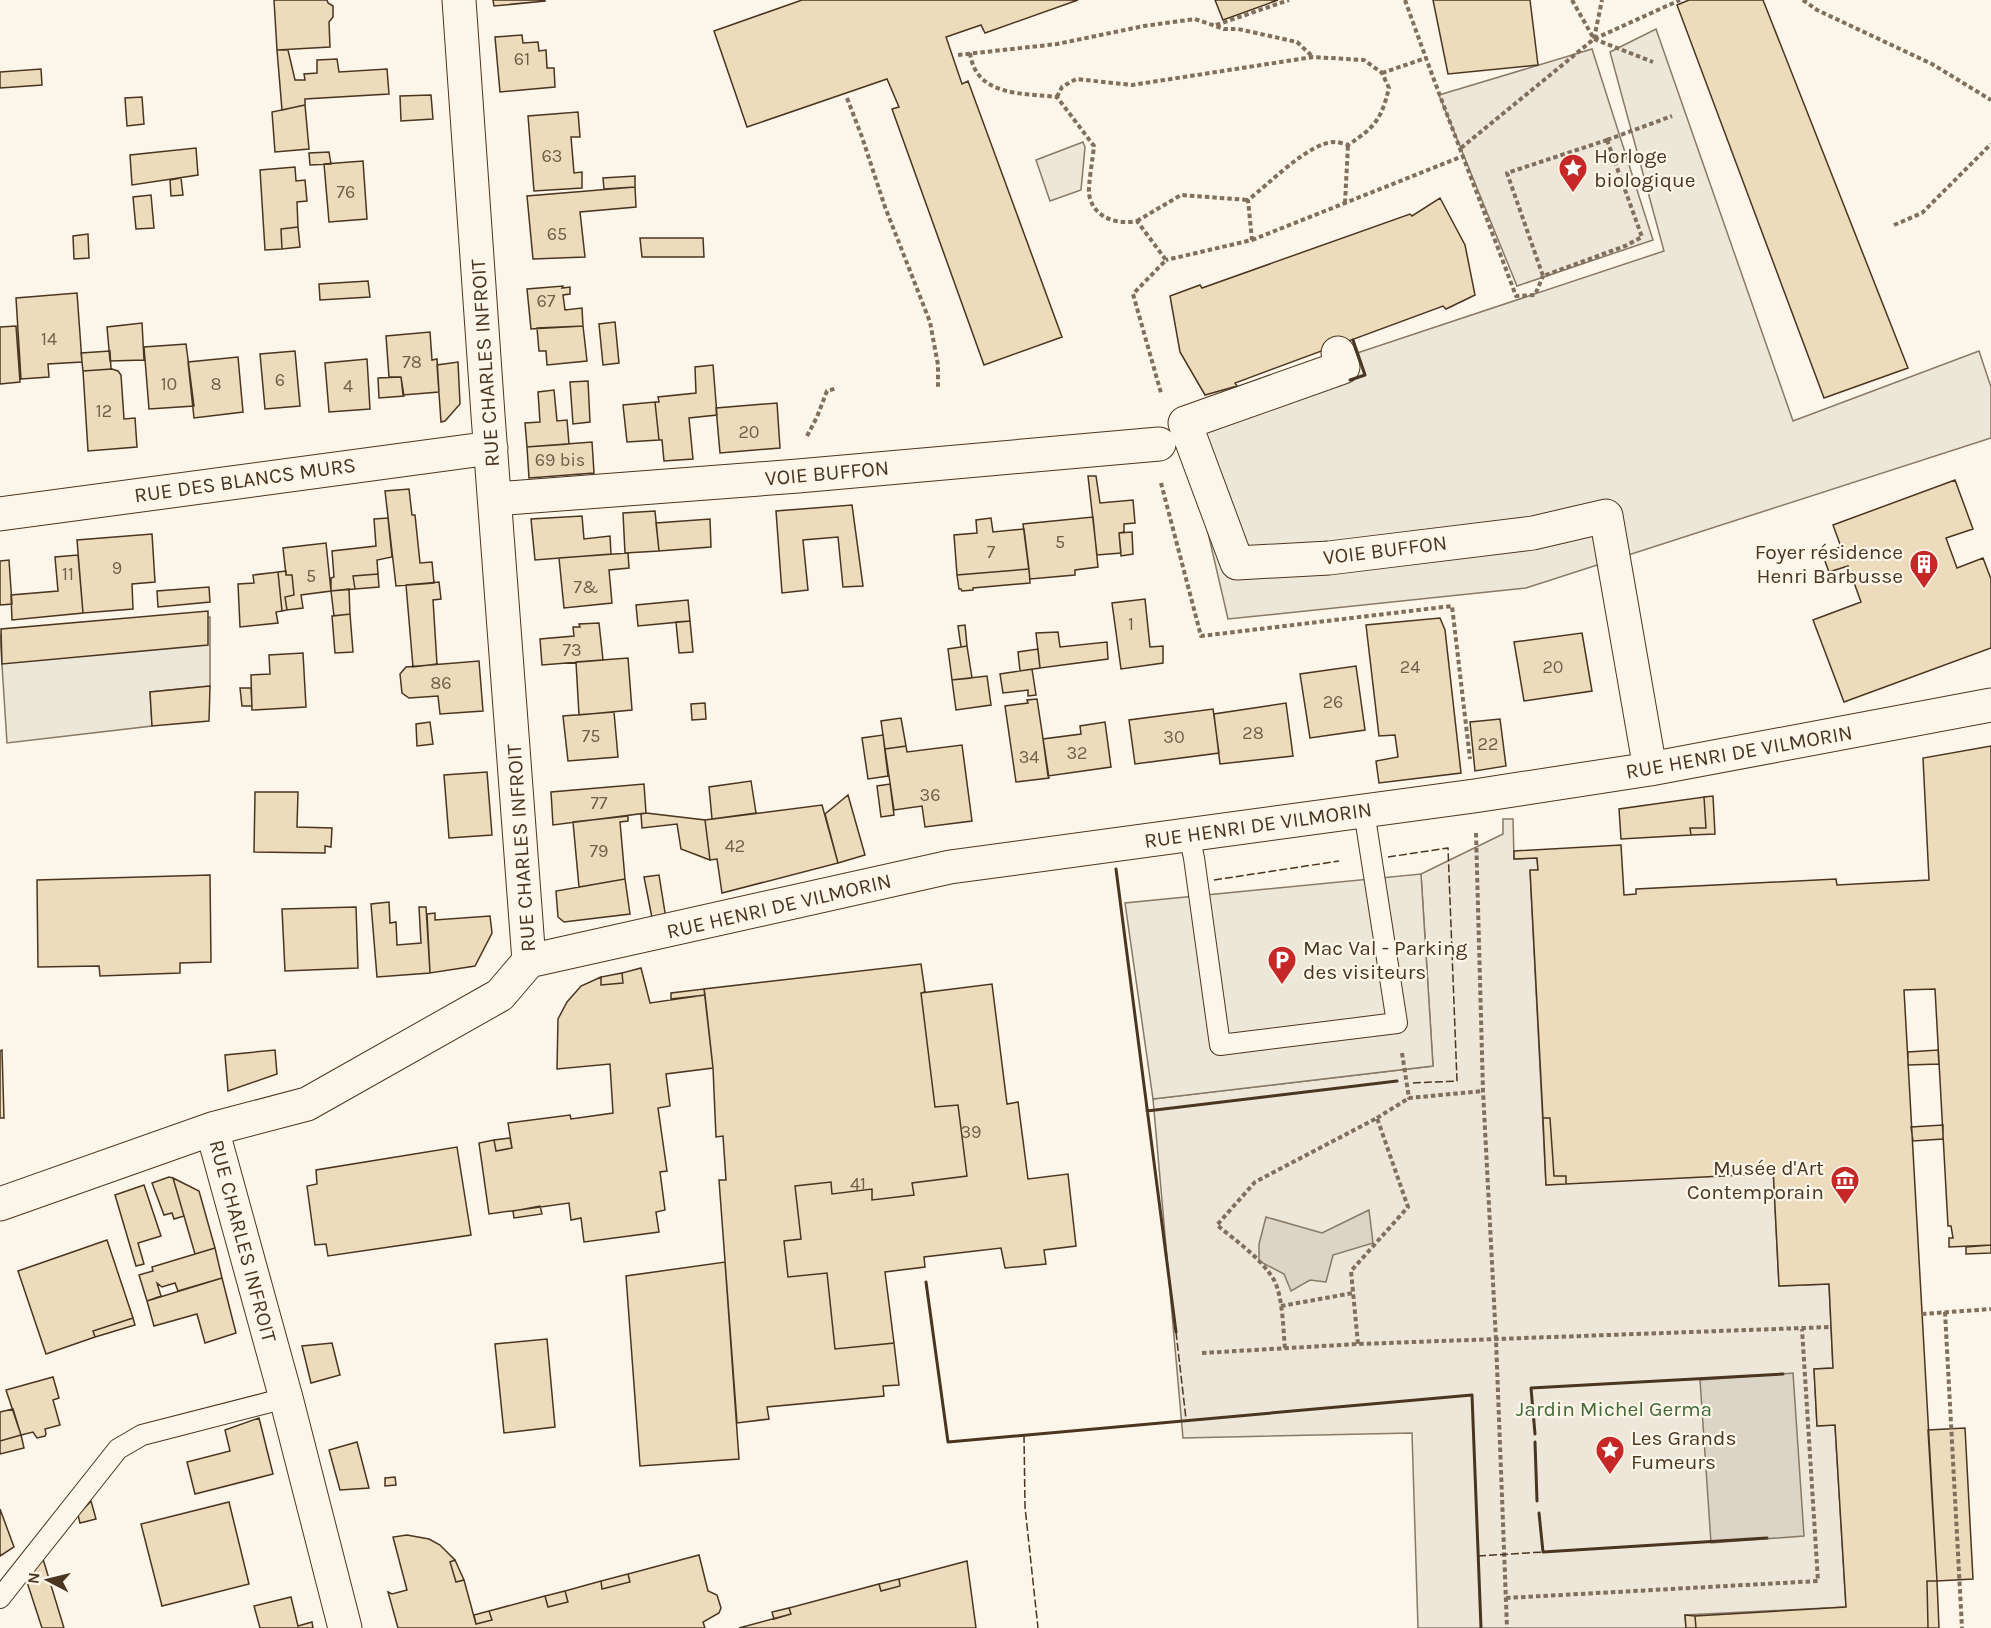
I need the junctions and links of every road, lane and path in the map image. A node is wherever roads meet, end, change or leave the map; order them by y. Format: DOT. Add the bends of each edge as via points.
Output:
graph roads {
  1 [pos="459,0"];
  2 [pos="1289,0"];
  3 [pos="1405,0"];
  4 [pos="1572,0"];
  5 [pos="1602,0"];
  6 [pos="1680,0"];
  7 [pos="1803,0"];
  8 [pos="1214,26"];
  9 [pos="1594,39"];
  10 [pos="970,54"];
  11 [pos="958,55"];
  12 [pos="1313,57"];
  13 [pos="1426,58"];
  14 [pos="1653,62"];
  15 [pos="1382,73"];
  16 [pos="1057,97"];
  17 [pos="847,98"];
  18 [pos="1991,100"];
  19 [pos="1672,116"];
  20 [pos="1606,140"];
  21 [pos="1991,144"];
  22 [pos="1348,146"];
  23 [pos="1461,148"];
  24 [pos="1463,156"];
  25 [pos="1248,200"];
  26 [pos="1345,203"];
  27 [pos="1137,221"];
  28 [pos="1894,225"];
  29 [pos="1252,240"];
  30 [pos="1166,260"];
  31 [pos="1543,276"];
  32 [pos="1338,353"];
  33 [pos="837,388"];
  34 [pos="938,389"];
  35 [pos="1190,437"];
  36 [pos="1155,444"];
  37 [pos="491,448"];
  38 [pos="798,476"];
  39 [pos="495,499"];
  40 [pos="0,514"];
  41 [pos="1991,705"];
  42 [pos="1650,769"];
  43 [pos="1474,796"];
  44 [pos="1364,811"];
  45 [pos="1189,835"];
  46 [pos="1476,842"];
  47 [pos="529,962"];
  48 [pos="1397,1023"];
  49 [pos="1483,1091"];
  50 [pos="1409,1098"];
  51 [pos="1377,1119"];
  52 [pos="212,1129"];
  53 [pos="0,1204"];
  54 [pos="1353,1293"];
  55 [pos="1281,1306"];
  56 [pos="1991,1309"];
  57 [pos="1945,1312"];
  58 [pos="1922,1314"];
  59 [pos="1831,1327"];
  60 [pos="1802,1329"];
  61 [pos="1496,1340"];
  62 [pos="1358,1344"];
  63 [pos="1285,1348"];
  64 [pos="1202,1353"];
  65 [pos="286,1398"];
  66 [pos="0,1598"];
  67 [pos="1506,1598"];
  68 [pos="345,1628"];
  69 [pos="1507,1628"];
  70 [pos="1962,1628"];
  1 -- 37 [label="street, RUE CHARLES INFROIT"];
  2 -- 8 [label="path"];
  3 -- 13 [label="path"];
  4 -- 9 [label="path"];
  5 -- 9 [label="path"];
  6 -- 9 [label="path"];
  7 -- 18 [label="path" via="1816,10 1932,64"];
  8 -- 10 [label="path" via="1195,19 1056,44"];
  8 -- 12 [label="path" via="1297,42"];
  9 -- 14 [label="path"];
  9 -- 23 [label="path"];
  10 -- 11 [label="path"];
  10 -- 16 [label="path" via="977,75 990,85 1004,91"];
  12 -- 15 [label="path" via="1364,60"];
  12 -- 16 [label="path" via="1132,86 1076,79 1062,87"];
  13 -- 15 [label="path"];
  13 -- 23 [label="path"];
  15 -- 22 [label="path" via="1389,88 1383,112 1370,130"];
  16 -- 27 [label="path" via="1094,146 1089,194 1097,210 1107,219"];
  17 -- 34 [label="path" via="930,322"];
  19 -- 20 [label="path"];
  20 -- 31 [label="path" via="1642,237"];
  20 -- 31 [label="path" via="1508,173"];
  21 -- 28 [label="path" via="1922,213"];
  22 -- 25 [label="path" via="1335,142 1319,146"];
  22 -- 26 [label="path"];
  23 -- 24 [label="path"];
  24 -- 26 [label="path"];
  24 -- 31 [label="path" via="1516,296 1535,295"];
  25 -- 27 [label="path" via="1181,195"];
  25 -- 29 [label="path"];
  26 -- 29 [label="path"];
  27 -- 30 [label="path"];
  29 -- 30 [label="path"];
  30 -- 35 [label="path" via="1133,294 1172,434"];
  32 -- 35 [label="street" via="1343,367 1185,423"];
  33 -- 38 [label="path" via="827,391 795,458"];
  35 -- 42 [label="street, VOIE BUFFON" via="1238,563 1329,558 1533,533 1606,516"];
  36 -- 38 [label="street, VOIE BUFFON"];
  36 -- 43 [label="path" via="1201,636 1452,606"];
  37 -- 39 [label="street, RUE CHARLES INFROIT"];
  37 -- 40 [label="street, RUE DES BLANCS MURS"];
  38 -- 39 [label="street, VOIE BUFFON"];
  39 -- 47 [label="street, RUE CHARLES INFROIT"];
  41 -- 42 [label="street, RUE HENRI DE VILMORIN"];
  42 -- 43 [label="street, RUE HENRI DE VILMORIN"];
  43 -- 44 [label="street, RUE HENRI DE VILMORIN"];
  44 -- 45 [label="street, RUE HENRI DE VILMORIN"];
  44 -- 48 [label="lane"];
  45 -- 47 [label="street, RUE HENRI DE VILMORIN" via="950,867"];
  45 -- 48 [label="lane" via="1220,1045"];
  46 -- 49 [label="path"];
  47 -- 52 [label="street, RUE CHARLES INFROIT" via="500,995 307,1104"];
  48 -- 50 [label="path"];
  49 -- 50 [label="path"];
  49 -- 61 [label="path"];
  50 -- 51 [label="path"];
  51 -- 54 [label="path" via="1408,1207 1351,1271"];
  51 -- 55 [label="path" via="1255,1182 1217,1225 1259,1261 1274,1281"];
  52 -- 53 [label="street"];
  52 -- 65 [label="street, RUE CHARLES INFROIT"];
  54 -- 55 [label="path"];
  54 -- 62 [label="path"];
  55 -- 63 [label="path"];
  56 -- 57 [label="path"];
  57 -- 58 [label="path"];
  57 -- 70 [label="path"];
  59 -- 60 [label="path"];
  60 -- 61 [label="path"];
  60 -- 67 [label="path" via="1818,1581"];
  61 -- 62 [label="path"];
  61 -- 67 [label="path"];
  62 -- 63 [label="path"];
  63 -- 64 [label="path"];
  65 -- 66 [label="lane" via="142,1435 118,1449"];
  65 -- 68 [label="street, RUE CHARLES INFROIT"];
  67 -- 69 [label="path"];
}
